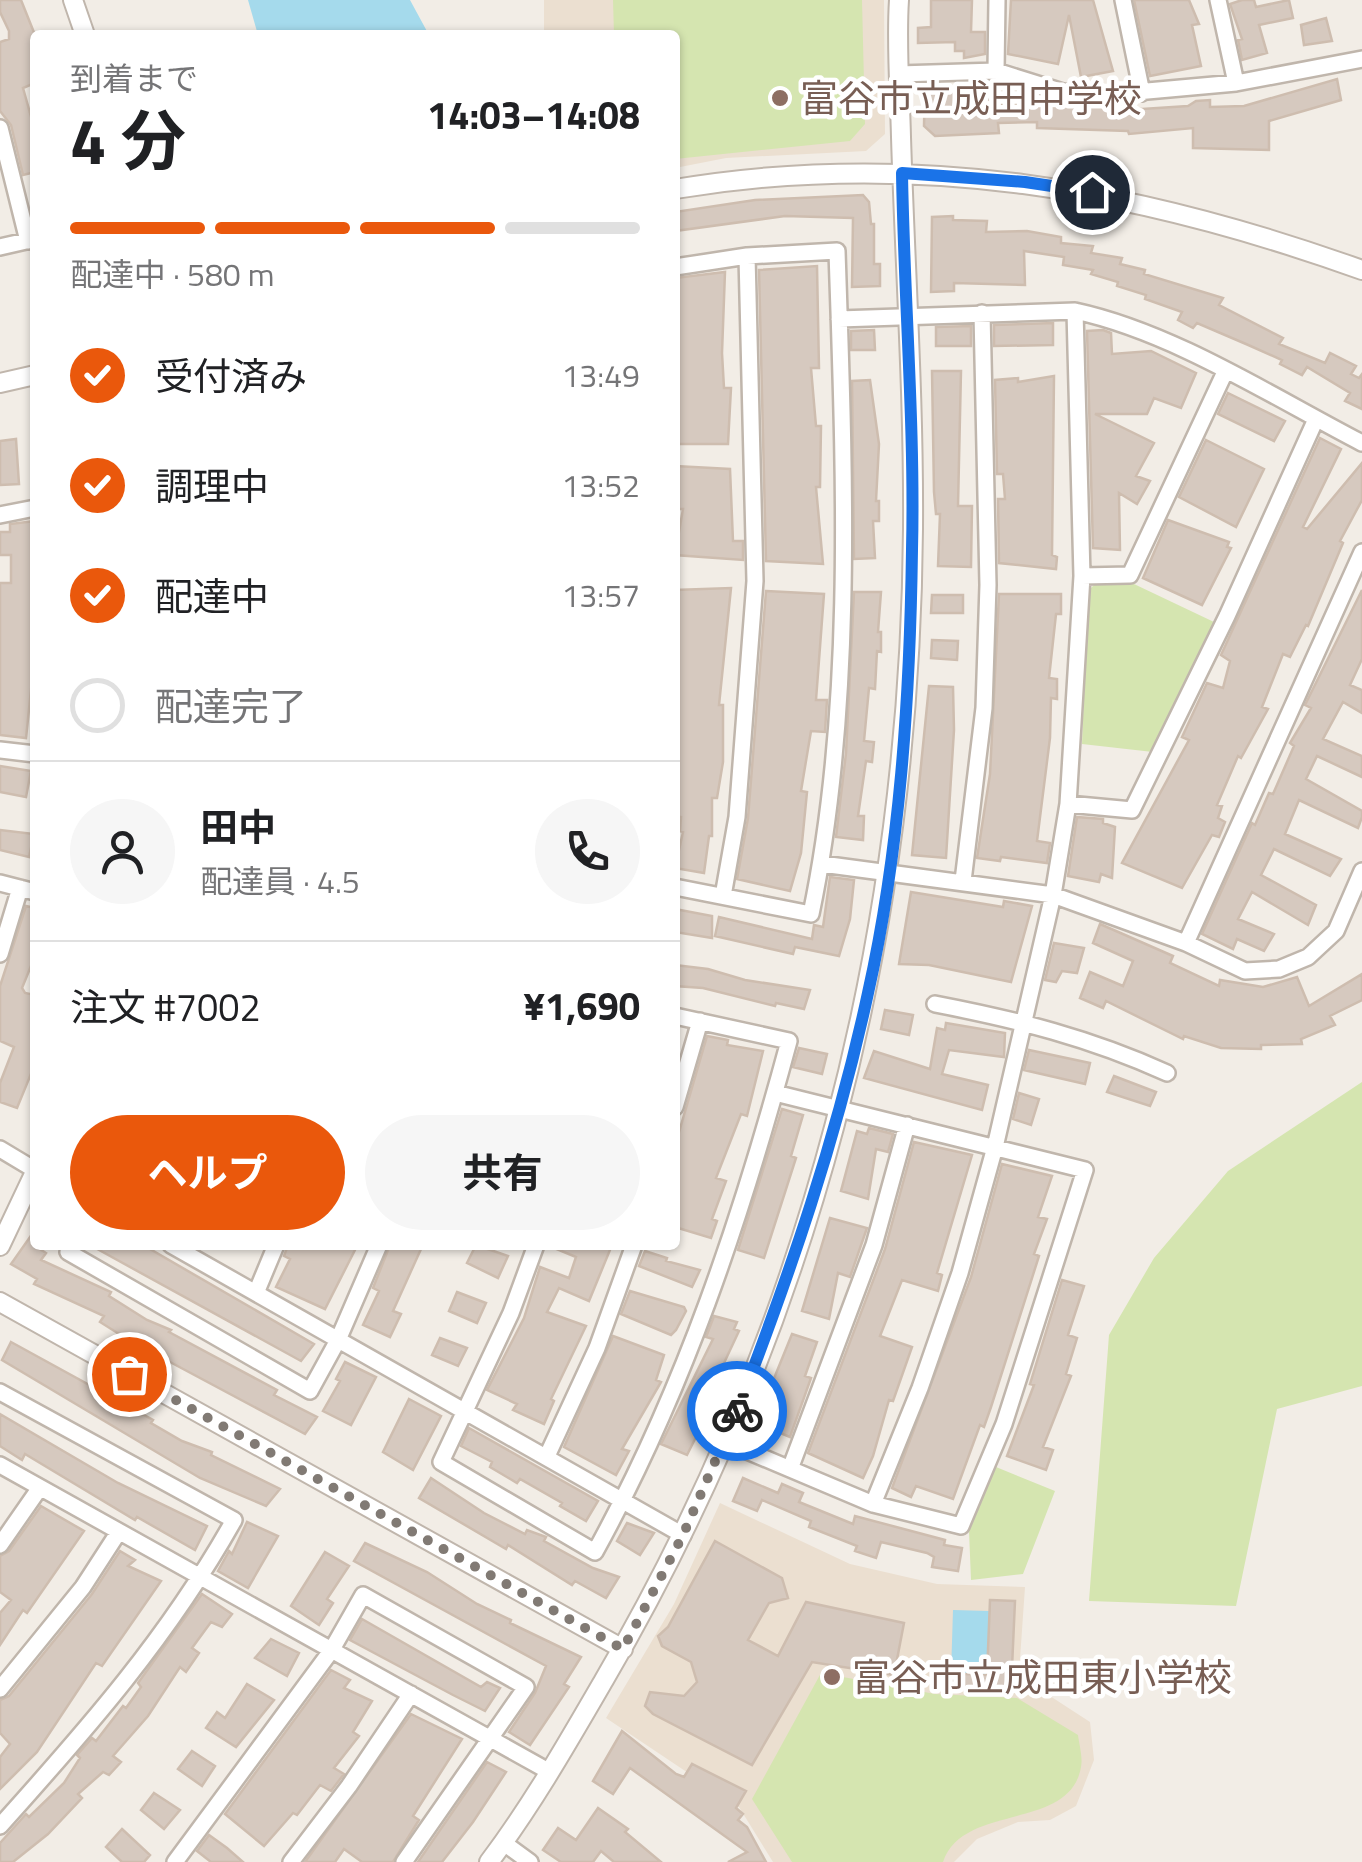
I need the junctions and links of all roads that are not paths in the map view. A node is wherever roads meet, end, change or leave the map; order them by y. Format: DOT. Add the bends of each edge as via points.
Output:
graph roads {
  1 [pos="73,0"];
  2 [pos="898,0"];
  3 [pos="997,0"];
  4 [pos="1123,0"];
  5 [pos="1218,0"];
  6 [pos="84,30"];
  7 [pos="1362,59"];
  8 [pos="996,71"];
  9 [pos="899,74"];
  10 [pos="1236,83"];
  11 [pos="1142,93"];
  12 [pos="0,128"];
  13 [pos="902,173"];
  14 [pos="680,188"];
  15 [pos="30,236"];
  16 [pos="30,240"];
  17 [pos="0,248"];
  18 [pos="747,256"];
  19 [pos="680,266"];
  20 [pos="1362,270"];
  21 [pos="1075,311"];
  22 [pos="982,313"];
  23 [pos="906,315"];
  24 [pos="839,319"];
  25 [pos="1224,372"];
  26 [pos="30,376"];
  27 [pos="0,383"];
  28 [pos="1316,419"];
  29 [pos="1362,443"];
  30 [pos="30,509"];
  31 [pos="0,516"];
  32 [pos="1362,552"];
  33 [pos="1082,576"];
  34 [pos="0,750"];
  35 [pos="30,753"];
  36 [pos="1068,804"];
  37 [pos="822,864"];
  38 [pos="1362,871"];
  39 [pos="889,872"];
  40 [pos="963,882"];
  41 [pos="0,883"];
  42 [pos="680,887"];
  43 [pos="28,890"];
  44 [pos="1053,895"];
  45 [pos="723,896"];
  46 [pos="1186,943"];
  47 [pos="0,954"];
  48 [pos="935,1004"];
  49 [pos="680,1017"];
  50 [pos="700,1021"];
  51 [pos="1024,1022"];
  52 [pos="1167,1072"];
  53 [pos="680,1090"];
  54 [pos="775,1093"];
  55 [pos="840,1108"];
  56 [pos="906,1125"];
  57 [pos="994,1148"];
  58 [pos="0,1150"];
  59 [pos="30,1168"];
  60 [pos="30,1182"];
  61 [pos="0,1246"];
  62 [pos="69,1250"];
  63 [pos="183,1250"];
  64 [pos="274,1250"];
  65 [pos="377,1250"];
  66 [pos="534,1250"];
  67 [pos="632,1250"];
  68 [pos="256,1293"];
  69 [pos="0,1302"];
  70 [pos="338,1340"];
  71 [pos="0,1392"];
  72 [pos="465,1411"];
  73 [pos="726,1442"];
  74 [pos="547,1456"];
  75 [pos="0,1465"];
  76 [pos="790,1469"];
  77 [pos="39,1490"];
  78 [pos="624,1500"];
  79 [pos="873,1504"];
  80 [pos="118,1533"];
  81 [pos="683,1535"];
  82 [pos="0,1545"];
  83 [pos="201,1578"];
  84 [pos="623,1649"];
  85 [pos="331,1652"];
  86 [pos="0,1689"];
  87 [pos="410,1694"];
  88 [pos="489,1740"];
  89 [pos="550,1772"];
  90 [pos="0,1826"];
  91 [pos="504,1842"];
  92 [pos="176,1862"];
  93 [pos="291,1862"];
  94 [pos="404,1862"];
  95 [pos="489,1862"];
  96 [pos="530,1862"];
  1 -- 6 [label="street"];
  2 -- 9 [label="street"];
  3 -- 8 [label="street"];
  4 -- 11 [label="street"];
  5 -- 10 [label="street"];
  7 -- 10 [label="street"];
  8 -- 9 [label="street"];
  8 -- 11 [label="street" via="1064,92"];
  9 -- 13 [label="street"];
  10 -- 11 [label="street"];
  12 -- 15 [label="street"];
  13 -- 14 [label="street"];
  13 -- 20 [label="street" via="1118,197 1268,236"];
  13 -- 23 [label="street"];
  16 -- 17 [label="street"];
  18 -- 19 [label="street"];
  18 -- 24 [label="street" via="836,251"];
  18 -- 45 [label="street" via="755,582"];
  21 -- 22 [label="street"];
  21 -- 25 [label="street" via="1154,336"];
  21 -- 33 [label="street"];
  22 -- 23 [label="street"];
  22 -- 40 [label="street" via="984,708"];
  23 -- 24 [label="street"];
  23 -- 39 [label="street" via="912,569"];
  24 -- 37 [label="street" via="843,584"];
  25 -- 28 [label="street"];
  25 -- 33 [label="street" via="1130,575"];
  26 -- 27 [label="street"];
  28 -- 29 [label="street"];
  28 -- 36 [label="street" via="1132,810"];
  30 -- 31 [label="street"];
  32 -- 46 [label="street"];
  33 -- 36 [label="street"];
  34 -- 35 [label="street"];
  36 -- 44 [label="street"];
  37 -- 39 [label="street"];
  37 -- 45 [label="street" via="811,914"];
  38 -- 46 [label="street" via="1336,931 1308,957 1279,969 1245,972"];
  39 -- 40 [label="street"];
  39 -- 55 [label="street"];
  40 -- 44 [label="street"];
  41 -- 43 [label="street"];
  42 -- 45 [label="street"];
  43 -- 47 [label="street"];
  44 -- 46 [label="street"];
  44 -- 51 [label="street"];
  48 -- 51 [label="street"];
  49 -- 50 [label="street"];
  50 -- 53 [label="street"];
  50 -- 54 [label="street" via="789,1041"];
  51 -- 52 [label="street" via="1106,1045"];
  51 -- 57 [label="street"];
  54 -- 55 [label="street"];
  54 -- 78 [label="street" via="678,1385"];
  55 -- 56 [label="street"];
  55 -- 73 [label="street" via="785,1287"];
  56 -- 57 [label="street"];
  56 -- 76 [label="street" via="874,1245"];
  57 -- 79 [label="street" via="948,1306"];
  57 -- 79 [label="street" via="1084,1170 1004,1424 961,1526"];
  58 -- 59 [label="street"];
  60 -- 61 [label="street"];
  62 -- 70 [label="street" via="310,1391"];
  63 -- 68 [label="street"];
  64 -- 68 [label="street"];
  65 -- 70 [label="street"];
  66 -- 72 [label="street"];
  67 -- 74 [label="street"];
  68 -- 70 [label="street"];
  69 -- 84 [label="street"];
  70 -- 72 [label="street"];
  71 -- 83 [label="street" via="234,1520"];
  72 -- 74 [label="street"];
  72 -- 78 [label="street" via="441,1462 595,1552"];
  73 -- 76 [label="street"];
  73 -- 81 [label="street"];
  74 -- 78 [label="street"];
  75 -- 77 [label="street"];
  76 -- 79 [label="street"];
  77 -- 80 [label="street"];
  77 -- 82 [label="street"];
  78 -- 81 [label="street"];
  80 -- 83 [label="street"];
  80 -- 86 [label="street"];
  81 -- 84 [label="street"];
  83 -- 85 [label="street"];
  83 -- 90 [label="street" via="146,1658"];
  84 -- 89 [label="street"];
  85 -- 87 [label="street"];
  85 -- 88 [label="street" via="363,1595 526,1687"];
  85 -- 92 [label="street"];
  87 -- 88 [label="street"];
  87 -- 93 [label="street"];
  88 -- 89 [label="street"];
  88 -- 94 [label="street"];
  89 -- 91 [label="street"];
  91 -- 95 [label="street"];
  91 -- 96 [label="street"];
}
